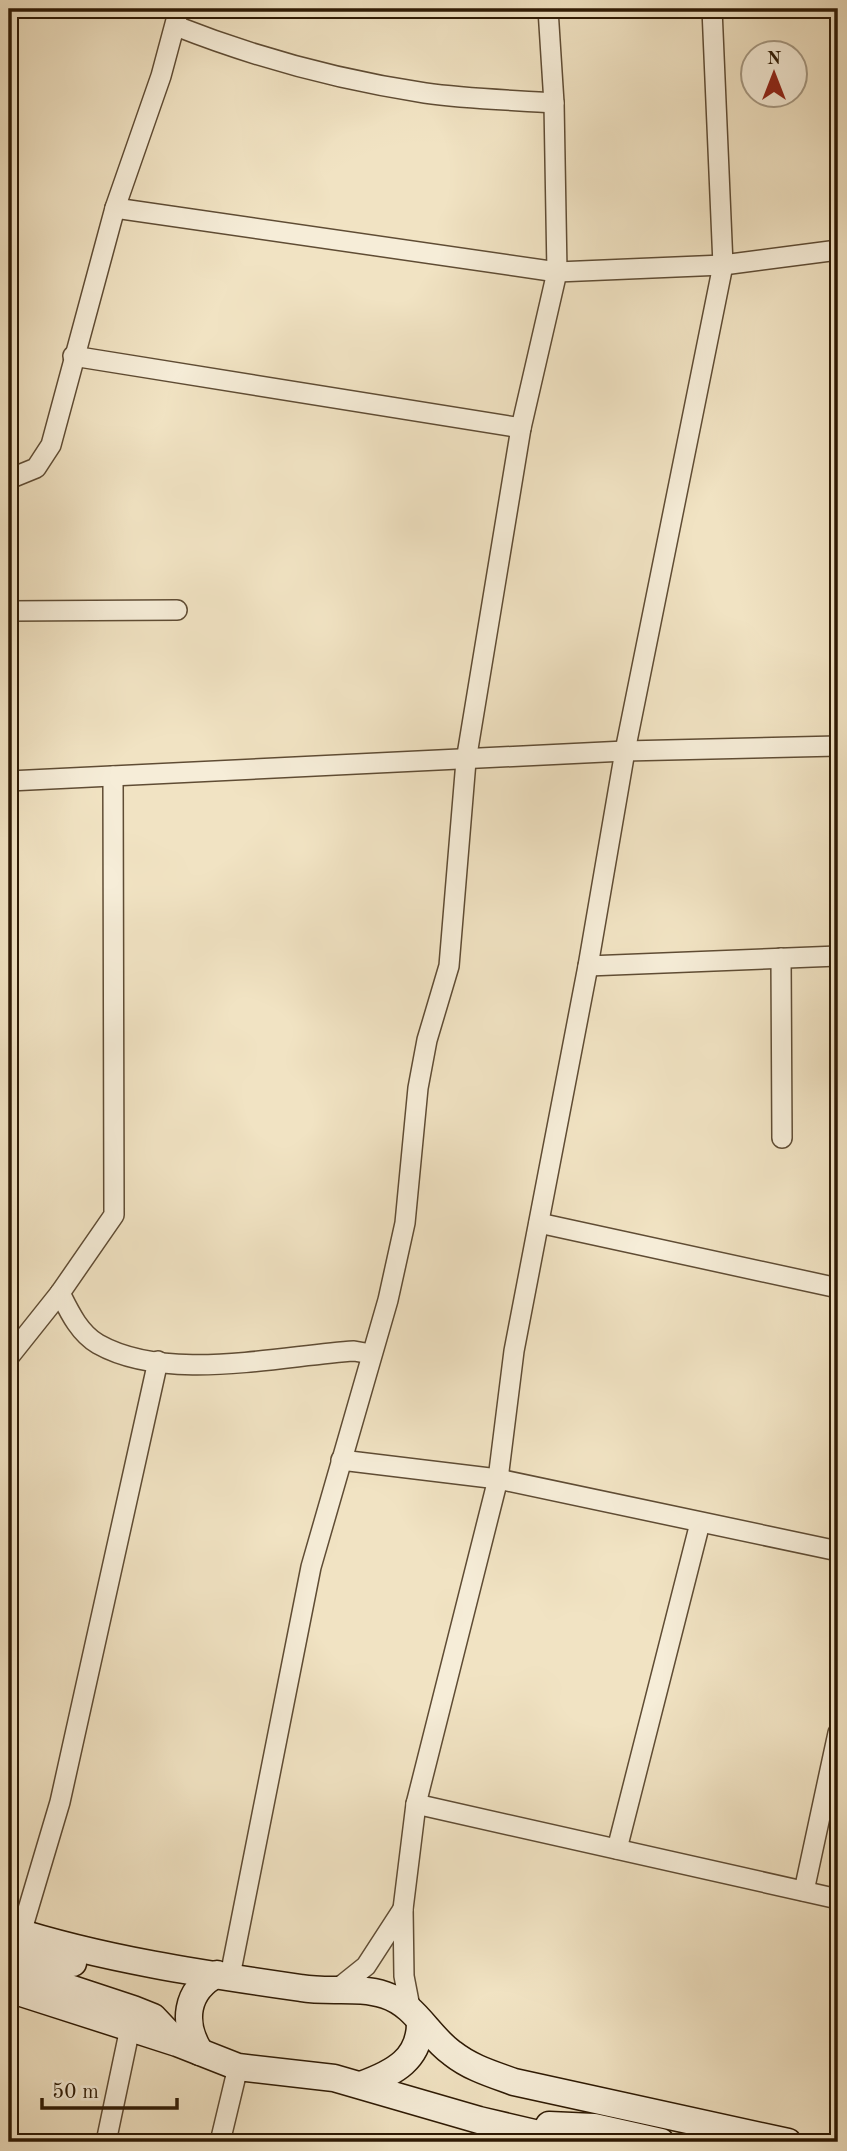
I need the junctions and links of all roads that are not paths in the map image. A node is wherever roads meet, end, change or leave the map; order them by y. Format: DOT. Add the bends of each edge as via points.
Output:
graph roads {
  1 [pos="548,9"];
  2 [pos="712,9"];
  3 [pos="177,18"];
  4 [pos="554,103"];
  5 [pos="115,208"];
  6 [pos="838,250"];
  7 [pos="723,265"];
  8 [pos="557,272"];
  9 [pos="73,356"];
  10 [pos="521,428"];
  11 [pos="9,479"];
  12 [pos="177,610"];
  13 [pos="9,611"];
  14 [pos="838,746"];
  15 [pos="625,751"];
  16 [pos="466,761"];
  17 [pos="113,776"];
  18 [pos="9,781"];
  19 [pos="838,956"];
  20 [pos="781,958"];
  21 [pos="588,966"];
  22 [pos="782,1139"];
  23 [pos="539,1223"];
  24 [pos="838,1288"];
  25 [pos="60,1293"];
  26 [pos="371,1354"];
  27 [pos="9,1357"];
  28 [pos="158,1361"];
  29 [pos="341,1460"];
  30 [pos="498,1479"];
  31 [pos="700,1523"];
  32 [pos="838,1551"];
  33 [pos="838,1733"];
  34 [pos="416,1804"];
  35 [pos="617,1849"];
  36 [pos="804,1891"];
  37 [pos="838,1899"];
  38 [pos="403,1909"];
  39 [pos="13,1937"];
  40 [pos="9,1968"];
  41 [pos="224,1975"];
  42 [pos="9,1989"];
  43 [pos="336,1990"];
  44 [pos="415,2014"];
  45 [pos="130,2028"];
  46 [pos="188,2047"];
  47 [pos="238,2067"];
  48 [pos="474,2069"];
  49 [pos="362,2085"];
  50 [pos="583,2135"];
  51 [pos="106,2142"];
  52 [pos="220,2142"];
  53 [pos="661,2142"];
  54 [pos="788,2142"];
  1 -- 4 [label="street"];
  2 -- 7 [label="street"];
  3 -- 4 [label="street" via="245,54 329,76 428,93"];
  3 -- 5 [label="street"];
  4 -- 8 [label="street"];
  5 -- 8 [label="street"];
  5 -- 9 [label="street"];
  6 -- 7 [label="street"];
  7 -- 8 [label="street"];
  7 -- 15 [label="street"];
  8 -- 10 [label="street"];
  9 -- 10 [label="street"];
  9 -- 11 [label="street" via="51,444 36,468"];
  10 -- 16 [label="street"];
  12 -- 13 [label="street"];
  14 -- 15 [label="street"];
  15 -- 16 [label="street"];
  15 -- 21 [label="street"];
  16 -- 17 [label="street"];
  16 -- 26 [label="street" via="449,966 418,1088 405,1223"];
  17 -- 18 [label="street"];
  17 -- 25 [label="street" via="114,1215"];
  19 -- 20 [label="street"];
  20 -- 21 [label="street"];
  20 -- 22 [label="street"];
  21 -- 23 [label="street"];
  23 -- 24 [label="street"];
  23 -- 30 [label="street" via="514,1352"];
  25 -- 27 [label="street"];
  25 -- 28 [label="street" via="73,1320 96,1343 127,1356"];
  26 -- 28 [label="street" via="354,1351 190,1363"];
  26 -- 29 [label="street"];
  28 -- 39 [label="street" via="60,1802"];
  29 -- 30 [label="street"];
  29 -- 41 [label="street" via="311,1567"];
  30 -- 31 [label="street"];
  30 -- 34 [label="street"];
  31 -- 32 [label="street"];
  31 -- 35 [label="street"];
  33 -- 36 [label="street"];
  34 -- 35 [label="street"];
  34 -- 38 [label="street"];
  35 -- 36 [label="street"];
  36 -- 37 [label="street"];
  38 -- 43 [label="street" via="366,1965"];
  38 -- 44 [label="street" via="404,1976"];
  39 -- 41 [label="main road"];
  40 -- 46 [label="main road" via="153,2017"];
  41 -- 43 [label="main road"];
  41 -- 46 [label="main road" via="205,1981 195,1993 188,2011"];
  42 -- 45 [label="main road"];
  43 -- 44 [label="main road" via="362,1989 387,1995"];
  44 -- 48 [label="main road" via="450,2052"];
  44 -- 49 [label="main road" via="417,2048 384,2077"];
  45 -- 46 [label="main road"];
  45 -- 51 [label="street"];
  46 -- 47 [label="main road"];
  47 -- 49 [label="main road" via="289,2070"];
  47 -- 52 [label="street"];
  48 -- 50 [label="main road" via="499,2095 555,2109"];
  48 -- 54 [label="main road" via="514,2082"];
  49 -- 50 [label="main road" via="444,2109"];
  50 -- 53 [label="main road"];
}
